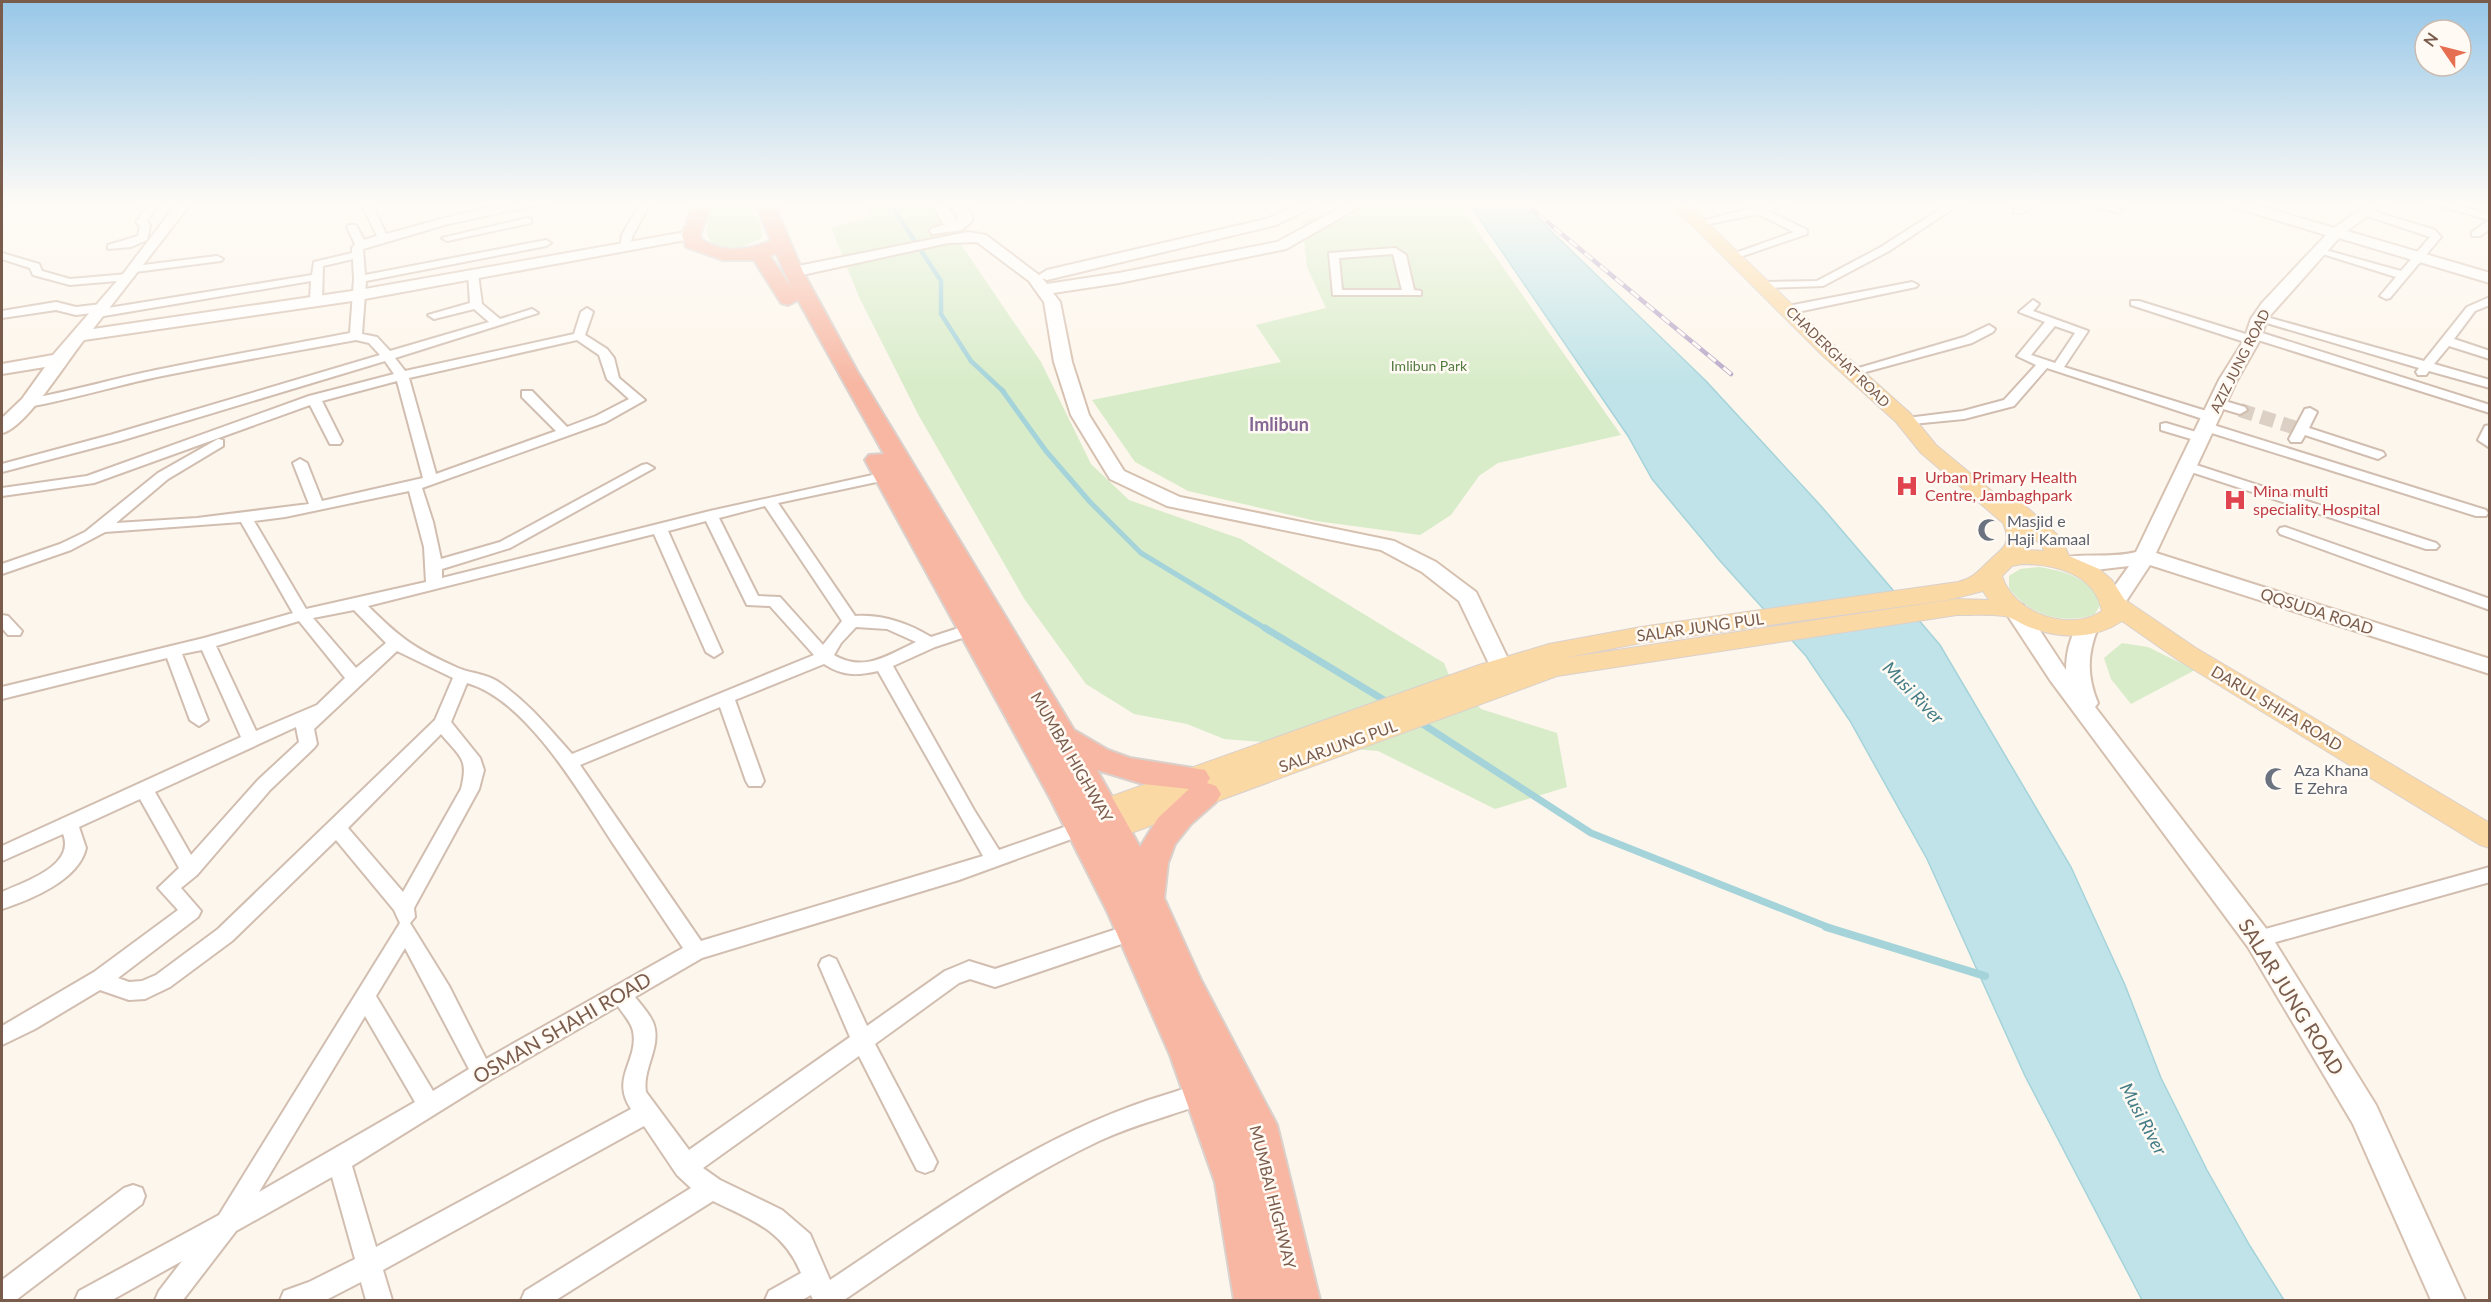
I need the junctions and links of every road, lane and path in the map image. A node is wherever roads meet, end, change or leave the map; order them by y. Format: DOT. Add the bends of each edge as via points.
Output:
graph roads {
  1 [pos="24,263"];
  2 [pos="139,263"];
  3 [pos="194,263"];
  4 [pos="319,263"];
  5 [pos="359,263"];
  6 [pos="437,263"];
  7 [pos="531,263"];
  8 [pos="767,263"];
  9 [pos="790,263"];
  10 [pos="811,263"];
  11 [pos="1012,263"];
  12 [pos="1118,263"];
  13 [pos="1199,263"];
  14 [pos="1334,263"];
  15 [pos="1403,263"];
  16 [pos="1740,263"];
  17 [pos="1859,263"];
  18 [pos="2307,263"];
  19 [pos="2360,263"];
  20 [pos="2413,263"];
  21 [pos="2441,263"];
  22 [pos="791,267"];
  23 [pos="131,273"];
  24 [pos="472,274"];
  25 [pos="2403,275"];
  26 [pos="318,278"];
  27 [pos="2490,278"];
  28 [pos="1038,284"];
  29 [pos="1763,285"];
  30 [pos="1912,285"];
  31 [pos="359,287"];
  32 [pos="1413,293"];
  33 [pos="2386,296"];
  34 [pos="2490,300"];
  35 [pos="316,301"];
  36 [pos="2134,303"];
  37 [pos="2033,304"];
  38 [pos="476,305"];
  39 [pos="100,310"];
  40 [pos="1788,310"];
  41 [pos="587,312"];
  42 [pos="532,313"];
  43 [pos="2,314"];
  44 [pos="434,315"];
  45 [pos="2053,321"];
  46 [pos="498,323"];
  47 [pos="1989,329"];
  48 [pos="2255,331"];
  49 [pos="78,336"];
  50 [pos="356,336"];
  51 [pos="579,336"];
  52 [pos="2446,341"];
  53 [pos="388,356"];
  54 [pos="2490,356"];
  55 [pos="59,359"];
  56 [pos="2427,365"];
  57 [pos="2050,366"];
  58 [pos="2,369"];
  59 [pos="1851,372"];
  60 [pos="402,376"];
  61 [pos="2490,384"];
  62 [pos="2412,385"];
  63 [pos="527,394"];
  64 [pos="314,399"];
  65 [pos="28,403"];
  66 [pos="2490,409"];
  67 [pos="2240,410"];
  68 [pos="2310,412"];
  69 [pos="254,421"];
  70 [pos="2209,421"];
  71 [pos="2,428"];
  72 [pos="2166,428"];
  73 [pos="2490,429"];
  74 [pos="1914,430"];
  75 [pos="2300,430"];
  76 [pos="564,431"];
  77 [pos="335,441"];
  78 [pos="2490,444"];
  79 [pos="2291,448"];
  80 [pos="2378,454"];
  81 [pos="300,463"];
  82 [pos="2187,466"];
  83 [pos="2,468"];
  84 [pos="647,468"];
  85 [pos="895,473"];
  86 [pos="430,479"];
  87 [pos="414,486"];
  88 [pos="2,492"];
  89 [pos="770,501"];
  90 [pos="316,506"];
  91 [pos="2481,513"];
  92 [pos="710,515"];
  93 [pos="245,517"];
  94 [pos="100,528"];
  95 [pos="659,528"];
  96 [pos="2285,531"];
  97 [pos="2431,546"];
  98 [pos="2144,556"];
  99 [pos="2062,562"];
  100 [pos="435,566"];
  101 [pos="2,568"];
  102 [pos="1998,568"];
  103 [pos="434,585"];
  104 [pos="1952,599"];
  105 [pos="2115,602"];
  106 [pos="357,604"];
  107 [pos="2490,605"];
  108 [pos="2014,609"];
  109 [pos="302,615"];
  110 [pos="2,620"];
  111 [pos="851,622"];
  112 [pos="2088,628"];
  113 [pos="971,630"];
  114 [pos="14,632"];
  115 [pos="207,643"];
  116 [pos="396,643"];
  117 [pos="929,643"];
  118 [pos="1612,649"];
  119 [pos="172,651"];
  120 [pos="714,652"];
  121 [pos="2187,654"];
  122 [pos="825,657"];
  123 [pos="883,664"];
  124 [pos="1500,665"];
  125 [pos="2490,667"];
  126 [pos="462,676"];
  127 [pos="355,678"];
  128 [pos="1464,691"];
  129 [pos="2,693"];
  130 [pos="726,699"];
  131 [pos="330,704"];
  132 [pos="2092,718"];
  133 [pos="199,720"];
  134 [pos="442,723"];
  135 [pos="1060,734"];
  136 [pos="252,741"];
  137 [pos="569,762"];
  138 [pos="755,781"];
  139 [pos="1199,786"];
  140 [pos="144,789"];
  141 [pos="68,824"];
  142 [pos="1090,826"];
  143 [pos="337,828"];
  144 [pos="2490,837"];
  145 [pos="2,854"];
  146 [pos="995,859"];
  147 [pos="190,870"];
  148 [pos="2490,874"];
  149 [pos="2,902"];
  150 [pos="404,908"];
  151 [pos="1140,917"];
  152 [pos="405,930"];
  153 [pos="2258,939"];
  154 [pos="696,951"];
  155 [pos="829,965"];
  156 [pos="97,980"];
  157 [pos="620,993"];
  158 [pos="365,997"];
  159 [pos="2,1036"];
  160 [pos="862,1040"];
  161 [pos="482,1074"];
  162 [pos="1203,1094"];
  163 [pos="430,1106"];
  164 [pos="647,1112"];
  165 [pos="339,1161"];
  166 [pos="925,1162"];
  167 [pos="685,1167"];
  168 [pos="712,1188"];
  169 [pos="133,1196"];
  170 [pos="226,1225"];
  171 [pos="370,1263"];
  172 [pos="823,1292"];
  173 [pos="2,1295"];
  174 [pos="88,1300"];
  175 [pos="168,1300"];
  176 [pos="293,1300"];
  177 [pos="379,1300"];
  178 [pos="534,1300"];
  179 [pos="778,1300"];
  180 [pos="1256,1300"];
  181 [pos="1298,1300"];
  182 [pos="2448,1300"];
  1 -- 23 [label="street" via="34,266 37,273 70,282"];
  2 -- 23 [label="street"];
  3 -- 23 [label="street"];
  4 -- 26 [label="street"];
  5 -- 31 [label="street"];
  6 -- 31 [label="street"];
  7 -- 24 [label="street"];
  8 -- 85 [label="highway, MUMBAI HIGHWAY"];
  9 -- 22 [label="highway, MUMBAI HIGHWAY"];
  10 -- 22 [label="street"];
  11 -- 28 [label="street"];
  12 -- 28 [label="street"];
  13 -- 28 [label="street" via="1119,279"];
  14 -- 32 [label="street" via="1337,293"];
  15 -- 32 [label="street"];
  16 -- 29 [label="main road, CHADERGHAT ROAD"];
  17 -- 29 [label="street" via="1819,284"];
  18 -- 48 [label="street, AZIZ JUNG ROAD" via="2268,306"];
  19 -- 25 [label="street"];
  20 -- 25 [label="street"];
  21 -- 27 [label="street"];
  22 -- 85 [label="highway, MUMBAI HIGHWAY"];
  23 -- 39 [label="street"];
  24 -- 31 [label="street"];
  24 -- 38 [label="street"];
  25 -- 33 [label="street"];
  26 -- 35 [label="street"];
  26 -- 39 [label="street"];
  28 -- 124 [label="street" via="1052,302 1063,362 1080,415 1117,475 1174,502 1387,545 1429,567 1468,597"];
  29 -- 40 [label="main road, CHADERGHAT ROAD"];
  30 -- 40 [label="street"];
  31 -- 35 [label="street"];
  31 -- 50 [label="street"];
  34 -- 52 [label="street" via="2471,309"];
  35 -- 49 [label="street"];
  36 -- 48 [label="street"];
  37 -- 45 [label="street" via="2025,312"];
  38 -- 44 [label="street"];
  38 -- 46 [label="street"];
  39 -- 43 [label="street" via="49,307"];
  39 -- 49 [label="street"];
  40 -- 59 [label="main road, CHADERGHAT ROAD"];
  41 -- 51 [label="street"];
  42 -- 46 [label="street"];
  45 -- 57 [label="street" via="2023,356"];
  45 -- 57 [label="street" via="2082,332"];
  46 -- 53 [label="street"];
  47 -- 59 [label="street" via="1968,340"];
  48 -- 56 [label="street"];
  48 -- 62 [label="street"];
  48 -- 70 [label="street, AZIZ JUNG ROAD"];
  49 -- 55 [label="street"];
  50 -- 53 [label="street" via="373,340"];
  50 -- 65 [label="street" via="163,372 81,394"];
  51 -- 60 [label="street"];
  51 -- 76 [label="street" via="603,352 613,378 638,400 602,419"];
  52 -- 54 [label="street"];
  52 -- 56 [label="street"];
  53 -- 60 [label="street"];
  53 -- 83 [label="street"];
  55 -- 58 [label="street"];
  55 -- 65 [label="street"];
  56 -- 61 [label="street"];
  56 -- 62 [label="street"];
  57 -- 70 [label="street"];
  57 -- 74 [label="street" via="2009,403"];
  59 -- 74 [label="main road, CHADERGHAT ROAD"];
  60 -- 64 [label="street"];
  60 -- 86 [label="street"];
  62 -- 66 [label="street"];
  63 -- 76 [label="street"];
  64 -- 69 [label="street"];
  64 -- 77 [label="street"];
  65 -- 71 [label="street"];
  67 -- 70 [label="street"];
  68 -- 75 [label="street"];
  69 -- 88 [label="street" via="89,480"];
  69 -- 94 [label="street" via="163,476"];
  70 -- 72 [label="street"];
  70 -- 82 [label="street, AZIZ JUNG ROAD"];
  70 -- 91 [label="street"];
  73 -- 78 [label="street" via="2485,440"];
  74 -- 99 [label="main road, CHADERGHAT ROAD" via="1942,447 2032,523 2053,543"];
  74 -- 102 [label="main road, CHADERGHAT ROAD" via="1928,449 2013,519 2020,542 2016,552"];
  75 -- 79 [label="street"];
  75 -- 80 [label="street"];
  76 -- 86 [label="street"];
  81 -- 90 [label="street"];
  82 -- 97 [label="street"];
  82 -- 98 [label="street, AZIZ JUNG ROAD"];
  84 -- 100 [label="street" via="505,545"];
  85 -- 89 [label="street"];
  85 -- 113 [label="highway, MUMBAI HIGHWAY"];
  85 -- 135 [label="highway, MUMBAI HIGHWAY"];
  86 -- 87 [label="street"];
  87 -- 90 [label="street"];
  87 -- 100 [label="street" via="430,530"];
  89 -- 92 [label="street"];
  89 -- 111 [label="street"];
  90 -- 93 [label="street"];
  92 -- 95 [label="street"];
  92 -- 122 [label="street" via="753,601 774,602"];
  93 -- 94 [label="street"];
  93 -- 109 [label="street"];
  94 -- 101 [label="street" via="67,545"];
  95 -- 103 [label="street"];
  95 -- 120 [label="street"];
  96 -- 107 [label="street"];
  98 -- 99 [label="street" via="2095,565"];
  98 -- 105 [label="street, AZIZ JUNG ROAD"];
  98 -- 125 [label="street, QQSUDA ROAD"];
  99 -- 102 [label="main road, DARUL SHIFA ROAD" via="2023,557"];
  99 -- 105 [label="main road, DARUL SHIFA ROAD" via="2097,579"];
  100 -- 103 [label="street"];
  102 -- 104 [label="main road"];
  102 -- 108 [label="main road" via="1996,593"];
  103 -- 106 [label="street"];
  104 -- 108 [label="main road"];
  104 -- 118 [label="main road, SALAR JUNG PUL"];
  105 -- 112 [label="main road" via="2115,614 2105,623"];
  105 -- 121 [label="main road, DARUL SHIFA ROAD"];
  106 -- 109 [label="street"];
  106 -- 116 [label="street"];
  108 -- 112 [label="main road, DARUL SHIFA ROAD" via="2037,621"];
  108 -- 132 [label="street, SALAR JUNG ROAD"];
  109 -- 115 [label="street"];
  109 -- 127 [label="street"];
  110 -- 114 [label="street"];
  111 -- 117 [label="street" via="874,621 918,635"];
  111 -- 122 [label="street" via="834,639"];
  112 -- 121 [label="main road, DARUL SHIFA ROAD" via="2154,640"];
  112 -- 132 [label="street, SALAR JUNG ROAD" via="2079,647 2076,668"];
  113 -- 117 [label="street"];
  113 -- 142 [label="highway, MUMBAI HIGHWAY"];
  115 -- 119 [label="street"];
  115 -- 136 [label="street"];
  116 -- 126 [label="street"];
  116 -- 127 [label="street"];
  117 -- 123 [label="street"];
  118 -- 124 [label="main road, SALAR JUNG PUL" via="1565,647"];
  118 -- 128 [label="main road, SALAR JUNG PUL"];
  119 -- 129 [label="street"];
  119 -- 133 [label="street"];
  121 -- 144 [label="main road, DARUL SHIFA ROAD"];
  122 -- 123 [label="street" via="843,668 857,670"];
  122 -- 130 [label="street"];
  123 -- 146 [label="street"];
  124 -- 128 [label="main road, SALAR JUNG PUL"];
  126 -- 134 [label="street"];
  126 -- 137 [label="street" via="488,683 523,709"];
  127 -- 131 [label="street"];
  128 -- 139 [label="main road, SALARJUNG PUL"];
  130 -- 137 [label="street"];
  130 -- 138 [label="street"];
  131 -- 136 [label="street"];
  131 -- 147 [label="street" via="305,727 308,744 264,785"];
  132 -- 153 [label="street, SALAR JUNG ROAD"];
  134 -- 143 [label="street"];
  134 -- 150 [label="street" via="463,745 475,770 470,789"];
  135 -- 139 [label="highway" via="1085,753 1117,768"];
  135 -- 142 [label="highway, MUMBAI HIGHWAY"];
  136 -- 140 [label="street"];
  137 -- 154 [label="street"];
  139 -- 142 [label="main road, SALARJUNG PUL"];
  139 -- 151 [label="highway" via="1158,841 1148,870"];
  140 -- 141 [label="street"];
  140 -- 147 [label="street"];
  141 -- 145 [label="street"];
  141 -- 149 [label="street" via="75,837 76,851 69,862 54,875"];
  142 -- 146 [label="street, OSMAN SHAHI ROAD"];
  142 -- 151 [label="highway, MUMBAI HIGHWAY" via="1133,865"];
  143 -- 150 [label="street"];
  143 -- 156 [label="street" via="225,935 164,981 145,990 129,991"];
  146 -- 154 [label="street, OSMAN SHAHI ROAD"];
  147 -- 156 [label="street" via="168,888 191,911"];
  148 -- 153 [label="street"];
  150 -- 152 [label="street"];
  151 -- 160 [label="street" via="995,978 969,970 952,977"];
  151 -- 162 [label="highway, MUMBAI HIGHWAY"];
  151 -- 181 [label="highway, MUMBAI HIGHWAY" via="1185,985 1257,1125"];
  152 -- 158 [label="street"];
  152 -- 161 [label="street"];
  153 -- 182 [label="street, SALAR JUNG ROAD" via="2365,1114"];
  154 -- 157 [label="street, OSMAN SHAHI ROAD"];
  155 -- 160 [label="street"];
  156 -- 159 [label="street"];
  157 -- 161 [label="street, OSMAN SHAHI ROAD"];
  157 -- 164 [label="street" via="643,1025 645,1041 633,1082"];
  158 -- 163 [label="street"];
  158 -- 170 [label="street"];
  160 -- 166 [label="street"];
  160 -- 167 [label="street"];
  161 -- 163 [label="street, OSMAN SHAHI ROAD"];
  162 -- 172 [label="street" via="1092,1133 1008,1176"];
  162 -- 180 [label="highway, MUMBAI HIGHWAY" via="1236,1182"];
  163 -- 165 [label="street, OSMAN SHAHI ROAD"];
  164 -- 167 [label="street"];
  164 -- 171 [label="street"];
  165 -- 170 [label="street, OSMAN SHAHI ROAD"];
  165 -- 171 [label="street"];
  167 -- 168 [label="street"];
  168 -- 172 [label="street" via="773,1218 801,1243"];
  168 -- 178 [label="street"];
  169 -- 173 [label="street"];
  170 -- 174 [label="street, OSMAN SHAHI ROAD"];
  170 -- 175 [label="street"];
  171 -- 176 [label="street"];
  171 -- 177 [label="street"];
  172 -- 179 [label="street"];
}
